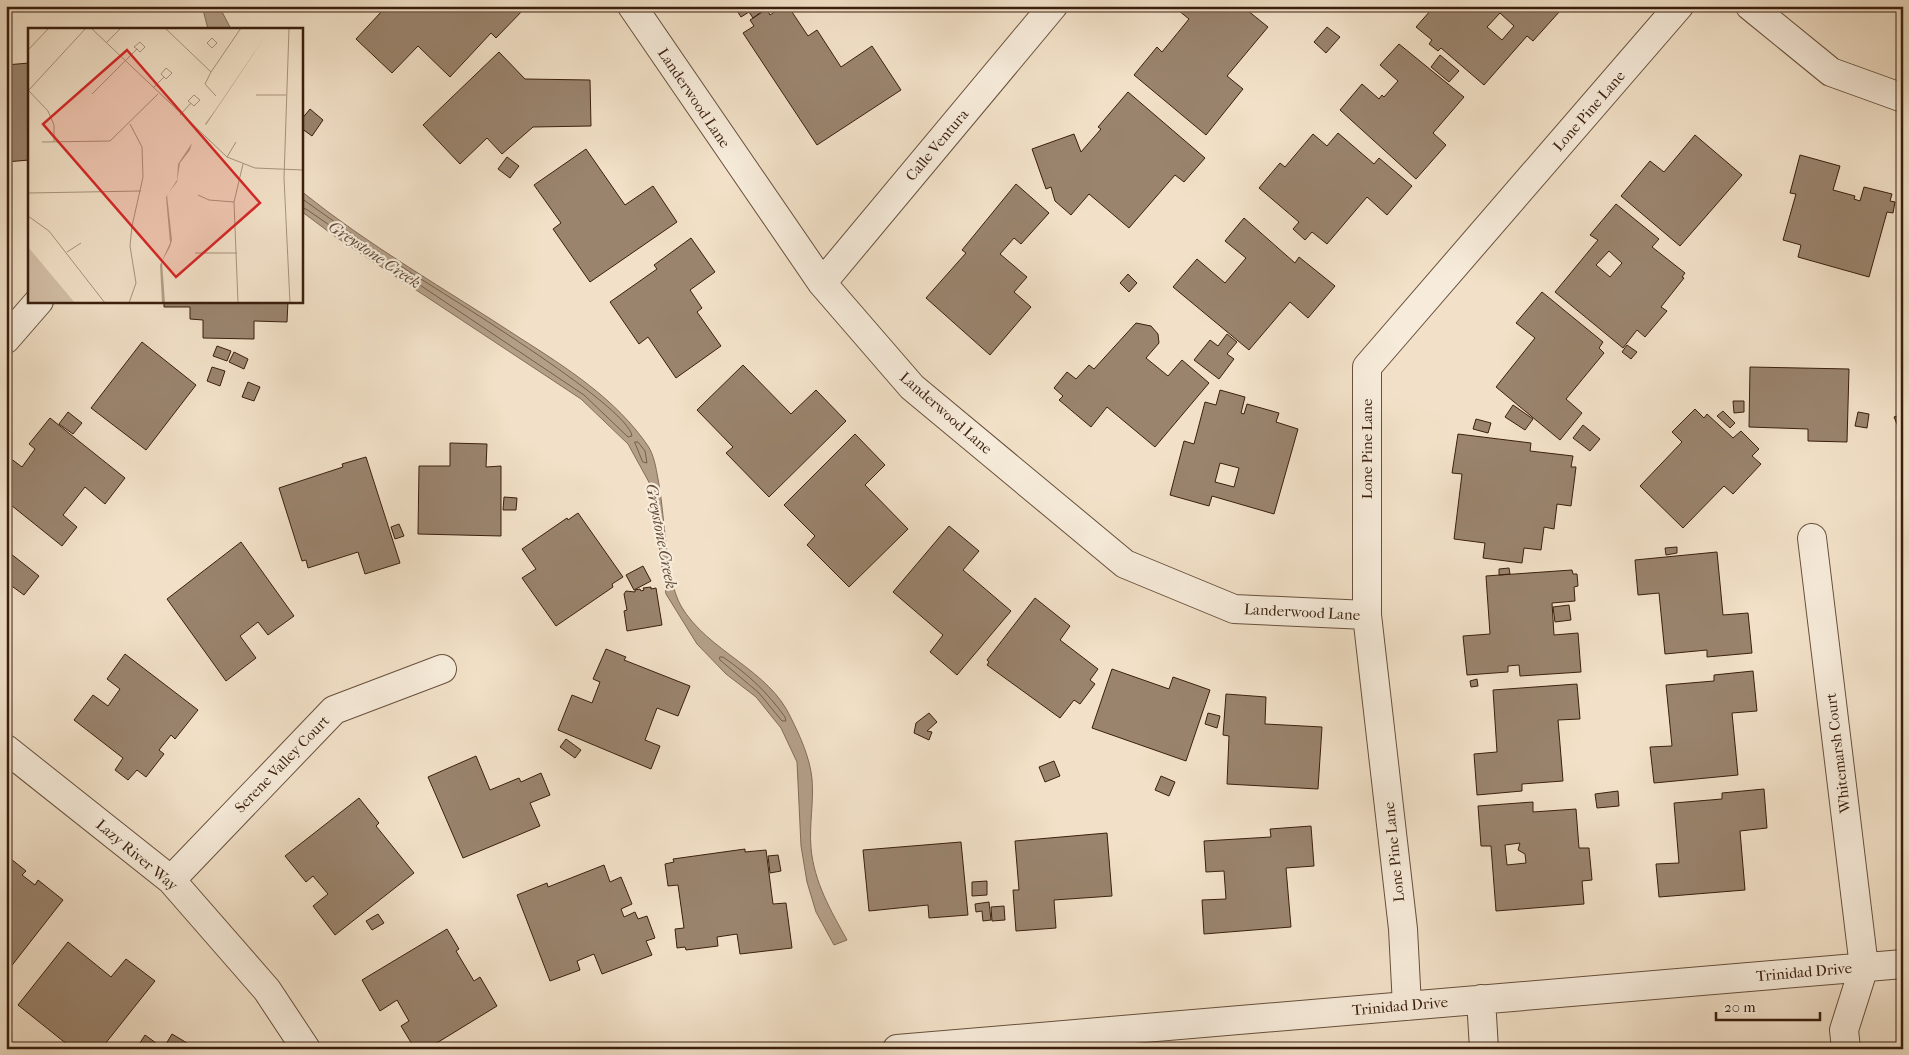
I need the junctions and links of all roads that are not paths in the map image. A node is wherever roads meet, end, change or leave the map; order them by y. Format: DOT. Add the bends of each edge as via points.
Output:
graph roads {
  1 [pos="632,6"];
  2 [pos="1053,6"];
  3 [pos="1680,6"];
  4 [pos="1750,6"];
  5 [pos="1903,98"];
  6 [pos="822,283"];
  7 [pos="38,302"];
  8 [pos="6,339"];
  9 [pos="1812,538"];
  10 [pos="1367,615"];
  11 [pos="442,669"];
  12 [pos="6,749"];
  13 [pos="171,880"];
  14 [pos="1903,964"];
  15 [pos="1864,967"];
  16 [pos="1480,999"];
  17 [pos="1407,1006"];
  18 [pos="1126,1039"];
  19 [pos="306,1049"];
  20 [pos="897,1049"];
  21 [pos="1484,1049"];
  22 [pos="1846,1049"];
  1 -- 6 [label="street, Landerwood Lane"];
  2 -- 6 [label="street, Calle Ventura"];
  3 -- 10 [label="street, Lone Pine Lane" via="1367,367"];
  4 -- 5 [label="street" via="1831,72"];
  6 -- 10 [label="street, Landerwood Lane" via="912,387 1125,564 1234,609"];
  7 -- 8 [label="street"];
  9 -- 15 [label="street, Whitemarsh Court"];
  10 -- 17 [label="street, Lone Pine Lane" via="1402,920"];
  11 -- 13 [label="street, Serene Valley Court" via="334,710"];
  12 -- 13 [label="street, Lazy River Way"];
  13 -- 19 [label="street, Lazy River Way" via="267,990"];
  14 -- 15 [label="street, Trinidad Drive"];
  15 -- 16 [label="street, Trinidad Drive"];
  15 -- 22 [label="street" via="1844,1030"];
  16 -- 17 [label="street, Trinidad Drive"];
  16 -- 21 [label="street"];
  17 -- 18 [label="street, Trinidad Drive"];
  18 -- 20 [label="street, Trinidad Drive"];
}
